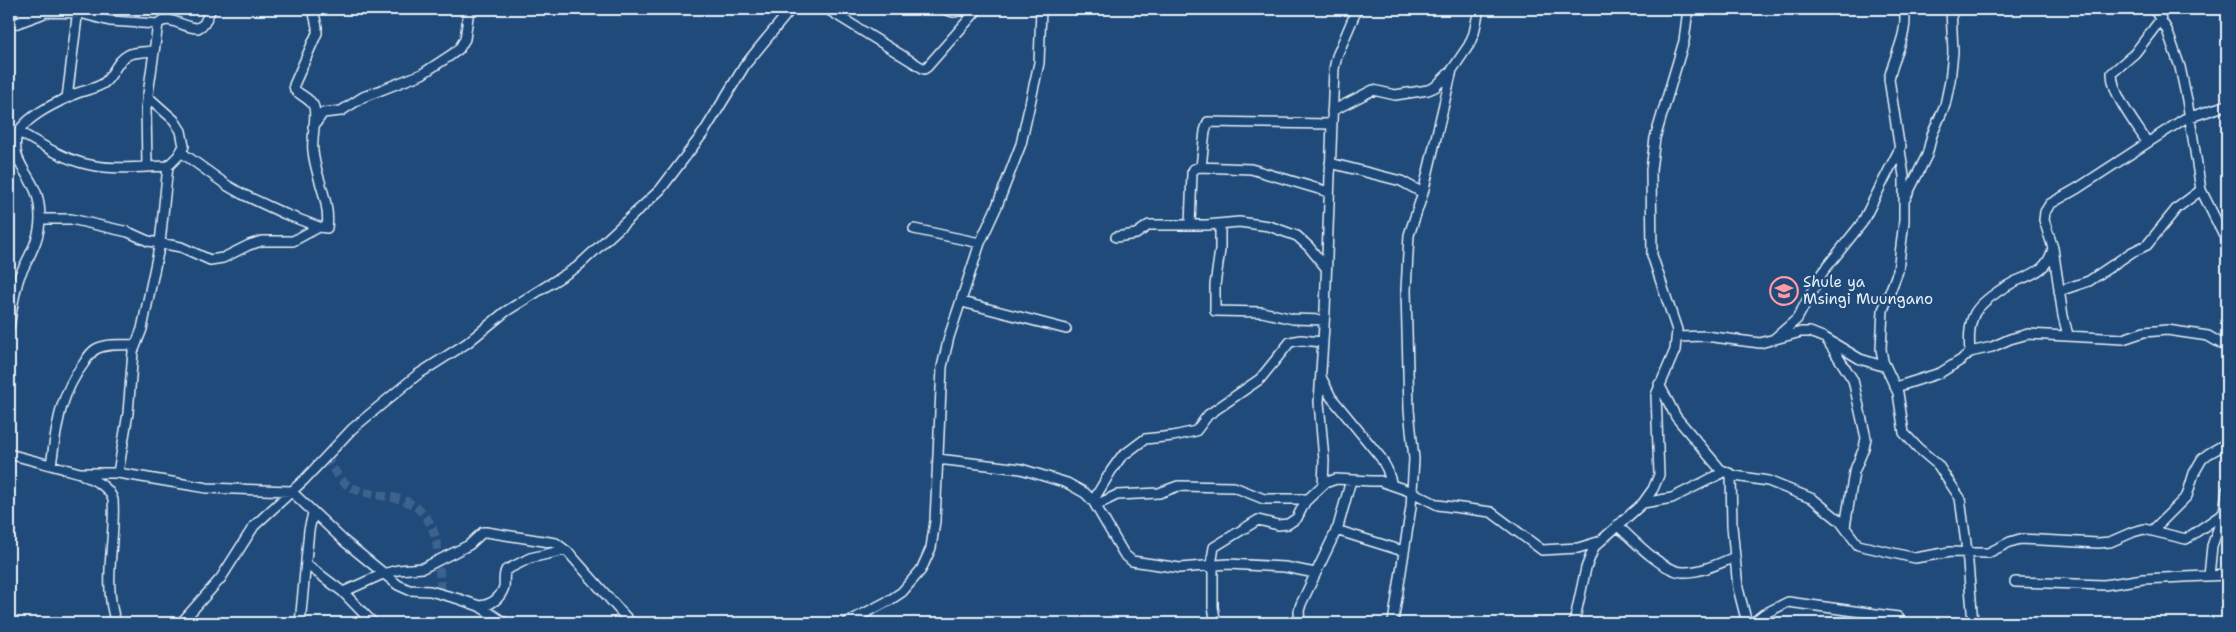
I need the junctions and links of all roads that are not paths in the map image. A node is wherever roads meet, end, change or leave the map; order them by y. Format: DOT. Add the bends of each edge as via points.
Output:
graph roads {
  1 [pos="211,9"];
  2 [pos="313,9"];
  3 [pos="469,9"];
  4 [pos="791,9"];
  5 [pos="827,9"];
  6 [pos="944,9"];
  7 [pos="970,9"];
  8 [pos="978,9"];
  9 [pos="1041,9"];
  10 [pos="1357,9"];
  11 [pos="1479,9"];
  12 [pos="1688,9"];
  13 [pos="1904,9"];
  14 [pos="1951,9"];
  15 [pos="2154,9"];
  16 [pos="9,11"];
  17 [pos="77,11"];
  18 [pos="47,12"];
  19 [pos="2160,19"];
  20 [pos="158,24"];
  21 [pos="9,26"];
  22 [pos="154,50"];
  23 [pos="1452,70"];
  24 [pos="147,96"];
  25 [pos="67,98"];
  26 [pos="2227,105"];
  27 [pos="1332,111"];
  28 [pos="2190,116"];
  29 [pos="1331,124"];
  30 [pos="312,127"];
  31 [pos="15,136"];
  32 [pos="2147,142"];
  33 [pos="1901,146"];
  34 [pos="181,152"];
  35 [pos="1330,163"];
  36 [pos="147,166"];
  37 [pos="168,166"];
  38 [pos="1201,166"];
  39 [pos="2201,190"];
  40 [pos="1329,192"];
  41 [pos="1423,193"];
  42 [pos="1904,201"];
  43 [pos="40,219"];
  44 [pos="1220,224"];
  45 [pos="1190,225"];
  46 [pos="319,227"];
  47 [pos="914,229"];
  48 [pos="1116,237"];
  49 [pos="2227,242"];
  50 [pos="160,243"];
  51 [pos="980,243"];
  52 [pos="2052,248"];
  53 [pos="1326,268"];
  54 [pos="13,289"];
  55 [pos="2059,291"];
  56 [pos="962,302"];
  57 [pos="1324,320"];
  58 [pos="9,327"];
  59 [pos="1066,329"];
  60 [pos="2068,335"];
  61 [pos="1678,337"];
  62 [pos="1825,338"];
  63 [pos="1774,339"];
  64 [pos="1322,342"];
  65 [pos="135,345"];
  66 [pos="2227,347"];
  67 [pos="1970,352"];
  68 [pos="1886,367"];
  69 [pos="1320,372"];
  70 [pos="1659,384"];
  71 [pos="1896,387"];
  72 [pos="2227,443"];
  73 [pos="9,454"];
  74 [pos="938,459"];
  75 [pos="51,465"];
  76 [pos="80,473"];
  77 [pos="118,473"];
  78 [pos="1728,473"];
  79 [pos="1351,480"];
  80 [pos="1322,485"];
  81 [pos="1392,485"];
  82 [pos="2227,490"];
  83 [pos="291,491"];
  84 [pos="1412,492"];
  85 [pos="1307,499"];
  86 [pos="1094,503"];
  87 [pos="1643,503"];
  88 [pos="2225,511"];
  89 [pos="313,513"];
  90 [pos="1617,525"];
  91 [pos="1845,527"];
  92 [pos="1336,530"];
  93 [pos="2152,531"];
  94 [pos="1598,542"];
  95 [pos="565,550"];
  96 [pos="1403,551"];
  97 [pos="1968,551"];
  98 [pos="1736,557"];
  99 [pos="306,564"];
  100 [pos="1212,565"];
  101 [pos="1315,573"];
  102 [pos="383,574"];
  103 [pos="2227,575"];
  104 [pos="2209,576"];
  105 [pos="2015,582"];
  106 [pos="343,592"];
  107 [pos="479,606"];
  108 [pos="368,621"];
  109 [pos="116,623"];
  110 [pos="180,623"];
  111 [pos="300,623"];
  112 [pos="505,623"];
  113 [pos="631,623"];
  114 [pos="846,623"];
  115 [pos="1216,623"];
  116 [pos="1300,623"];
  117 [pos="1393,623"];
  118 [pos="1572,623"];
  119 [pos="1747,623"];
  120 [pos="1753,623"];
  121 [pos="1902,623"];
  122 [pos="1973,623"];
  1 -- 20 [label="street" via="204,24 198,28 166,20"];
  2 -- 30 [label="street" via="317,33 294,85 297,92 314,106"];
  3 -- 30 [label="street" via="465,39 459,49 422,74 363,97 341,111 324,113"];
  4 -- 83 [label="street" via="745,65 704,132 660,190 577,267 505,312 467,343 389,397 352,429"];
  5 -- 8 [label="street" via="924,69"];
  6 -- 7 [label="street" via="953,12"];
  9 -- 51 [label="street" via="1039,63 1021,144"];
  10 -- 27 [label="street" via="1334,68"];
  11 -- 23 [label="street" via="1469,46"];
  12 -- 61 [label="street" via="1684,41 1655,138 1652,170 1652,255 1675,318"];
  13 -- 33 [label="street" via="1901,47 1889,79"];
  14 -- 42 [label="street" via="1953,52 1945,105 1927,155"];
  15 -- 19 [label="street"];
  16 -- 18 [label="street"];
  17 -- 18 [label="street"];
  17 -- 20 [label="street" via="110,21"];
  17 -- 25 [label="street"];
  18 -- 21 [label="street"];
  19 -- 28 [label="street" via="2177,57"];
  19 -- 32 [label="street" via="2135,53 2112,73 2118,94"];
  20 -- 22 [label="street"];
  22 -- 24 [label="street"];
  22 -- 25 [label="street" via="127,55 103,84"];
  23 -- 27 [label="street" via="1428,90 1395,95 1373,90"];
  23 -- 41 [label="street"];
  24 -- 34 [label="street" via="164,109 181,131 184,142"];
  24 -- 36 [label="street"];
  25 -- 31 [label="street" via="30,118"];
  26 -- 28 [label="street"];
  27 -- 29 [label="street"];
  28 -- 32 [label="street"];
  28 -- 39 [label="street"];
  29 -- 35 [label="street"];
  29 -- 38 [label="street" via="1208,122"];
  30 -- 46 [label="street" via="313,158 328,217 327,228"];
  31 -- 36 [label="street" via="82,163 129,168"];
  31 -- 43 [label="street" via="20,167 36,195"];
  32 -- 52 [label="street" via="2050,204 2044,220"];
  33 -- 42 [label="street"];
  33 -- 63 [label="street" via="1862,223 1822,273 1797,319"];
  34 -- 37 [label="street"];
  34 -- 46 [label="street" via="228,186 284,214"];
  35 -- 40 [label="street"];
  35 -- 41 [label="street" via="1401,181"];
  36 -- 37 [label="street"];
  37 -- 50 [label="street"];
  38 -- 40 [label="street" via="1251,170"];
  38 -- 45 [label="street" via="1193,172"];
  39 -- 49 [label="street"];
  39 -- 55 [label="street" via="2177,208 2147,245 2089,281"];
  40 -- 53 [label="street"];
  41 -- 84 [label="street" via="1411,225 1407,262 1408,410 1414,460"];
  42 -- 68 [label="street" via="1900,261 1883,310 1880,345"];
  43 -- 50 [label="street" via="71,219"];
  43 -- 54 [label="street" via="31,255"];
  44 -- 45 [label="street"];
  44 -- 53 [label="street" via="1252,224 1289,232 1309,247"];
  44 -- 57 [label="street" via="1215,311 1262,312"];
  45 -- 48 [label="street" via="1146,226 1136,234"];
  46 -- 50 [label="street" via="293,241 249,245 218,260 204,259 181,247"];
  47 -- 51 [label="street"];
  50 -- 65 [label="street" via="142,329"];
  51 -- 56 [label="street"];
  52 -- 55 [label="street"];
  52 -- 67 [label="street" via="2041,270 1980,305 1973,317"];
  53 -- 57 [label="street"];
  54 -- 58 [label="street"];
  55 -- 60 [label="street"];
  56 -- 59 [label="street"];
  56 -- 74 [label="street" via="941,372"];
  57 -- 64 [label="street"];
  60 -- 66 [label="street" via="2123,339 2144,332 2167,330 2208,336"];
  60 -- 67 [label="street" via="2022,335"];
  61 -- 63 [label="street" via="1705,336 1760,342"];
  61 -- 70 [label="street"];
  62 -- 63 [label="street" via="1801,332"];
  62 -- 68 [label="street" via="1860,359"];
  62 -- 91 [label="street" via="1853,380 1866,438 1854,472"];
  64 -- 69 [label="street"];
  64 -- 86 [label="street" via="1290,342 1260,379 1208,415 1196,431 1143,440 1118,460"];
  65 -- 75 [label="street" via="96,349 79,369 61,406"];
  65 -- 77 [label="street"];
  67 -- 71 [label="street" via="1940,373"];
  68 -- 71 [label="street"];
  69 -- 80 [label="street"];
  69 -- 81 [label="street" via="1331,397 1381,458"];
  70 -- 78 [label="street" via="1676,417 1709,457"];
  70 -- 87 [label="street" via="1656,395 1659,475 1654,489"];
  71 -- 97 [label="street" via="1906,436 1936,462 1958,492"];
  72 -- 93 [label="street" via="2205,456 2194,473 2187,496"];
  73 -- 75 [label="street"];
  74 -- 86 [label="street" via="989,464 1038,474 1067,483 1085,493"];
  74 -- 114 [label="street" via="934,532 926,562 912,582 897,595"];
  75 -- 76 [label="street"];
  76 -- 77 [label="street"];
  76 -- 109 [label="street" via="104,486 113,500 109,566"];
  77 -- 83 [label="street" via="207,488"];
  78 -- 87 [label="street" via="1672,498"];
  78 -- 91 [label="street" via="1768,481 1813,499"];
  78 -- 98 [label="street"];
  79 -- 80 [label="street" via="1336,479"];
  79 -- 81 [label="street" via="1380,481"];
  79 -- 92 [label="street"];
  80 -- 85 [label="street"];
  81 -- 84 [label="street"];
  82 -- 88 [label="street"];
  83 -- 89 [label="street"];
  83 -- 110 [label="street" via="254,526 221,578"];
  84 -- 94 [label="street" via="1438,505 1491,512 1542,550 1578,548"];
  84 -- 96 [label="street"];
  85 -- 86 [label="street" via="1264,499 1234,487 1178,486 1159,493 1117,495"];
  85 -- 100 [label="street" via="1292,522 1284,525 1258,520 1214,547"];
  86 -- 100 [label="street" via="1130,559 1180,568"];
  87 -- 90 [label="street"];
  88 -- 93 [label="street" via="2189,538"];
  88 -- 104 [label="street" via="2212,546"];
  89 -- 99 [label="street"];
  89 -- 102 [label="street"];
  90 -- 94 [label="street"];
  90 -- 98 [label="street" via="1652,556 1680,572"];
  91 -- 97 [label="street" via="1858,545 1910,558"];
  92 -- 96 [label="street"];
  92 -- 101 [label="street"];
  93 -- 97 [label="street" via="2141,530 2110,542 2020,539 1988,553"];
  94 -- 118 [label="street" via="1586,568"];
  95 -- 102 [label="street" via="551,541 483,532 469,546 423,568"];
  95 -- 107 [label="street" via="530,558 506,570 504,587 496,599 491,604"];
  95 -- 113 [label="street"];
  96 -- 117 [label="street"];
  97 -- 122 [label="street"];
  98 -- 119 [label="street" via="1738,588"];
  99 -- 106 [label="street"];
  99 -- 111 [label="street"];
  100 -- 101 [label="street" via="1285,567"];
  100 -- 115 [label="street" via="1212,606"];
  101 -- 116 [label="street" via="1301,604"];
  102 -- 106 [label="street"];
  102 -- 107 [label="street" via="403,588 435,592"];
  103 -- 104 [label="street"];
  104 -- 105 [label="street" via="2104,585"];
  106 -- 108 [label="street"];
  107 -- 112 [label="street"];
  120 -- 121 [label="street" via="1788,602 1895,616"];
}
